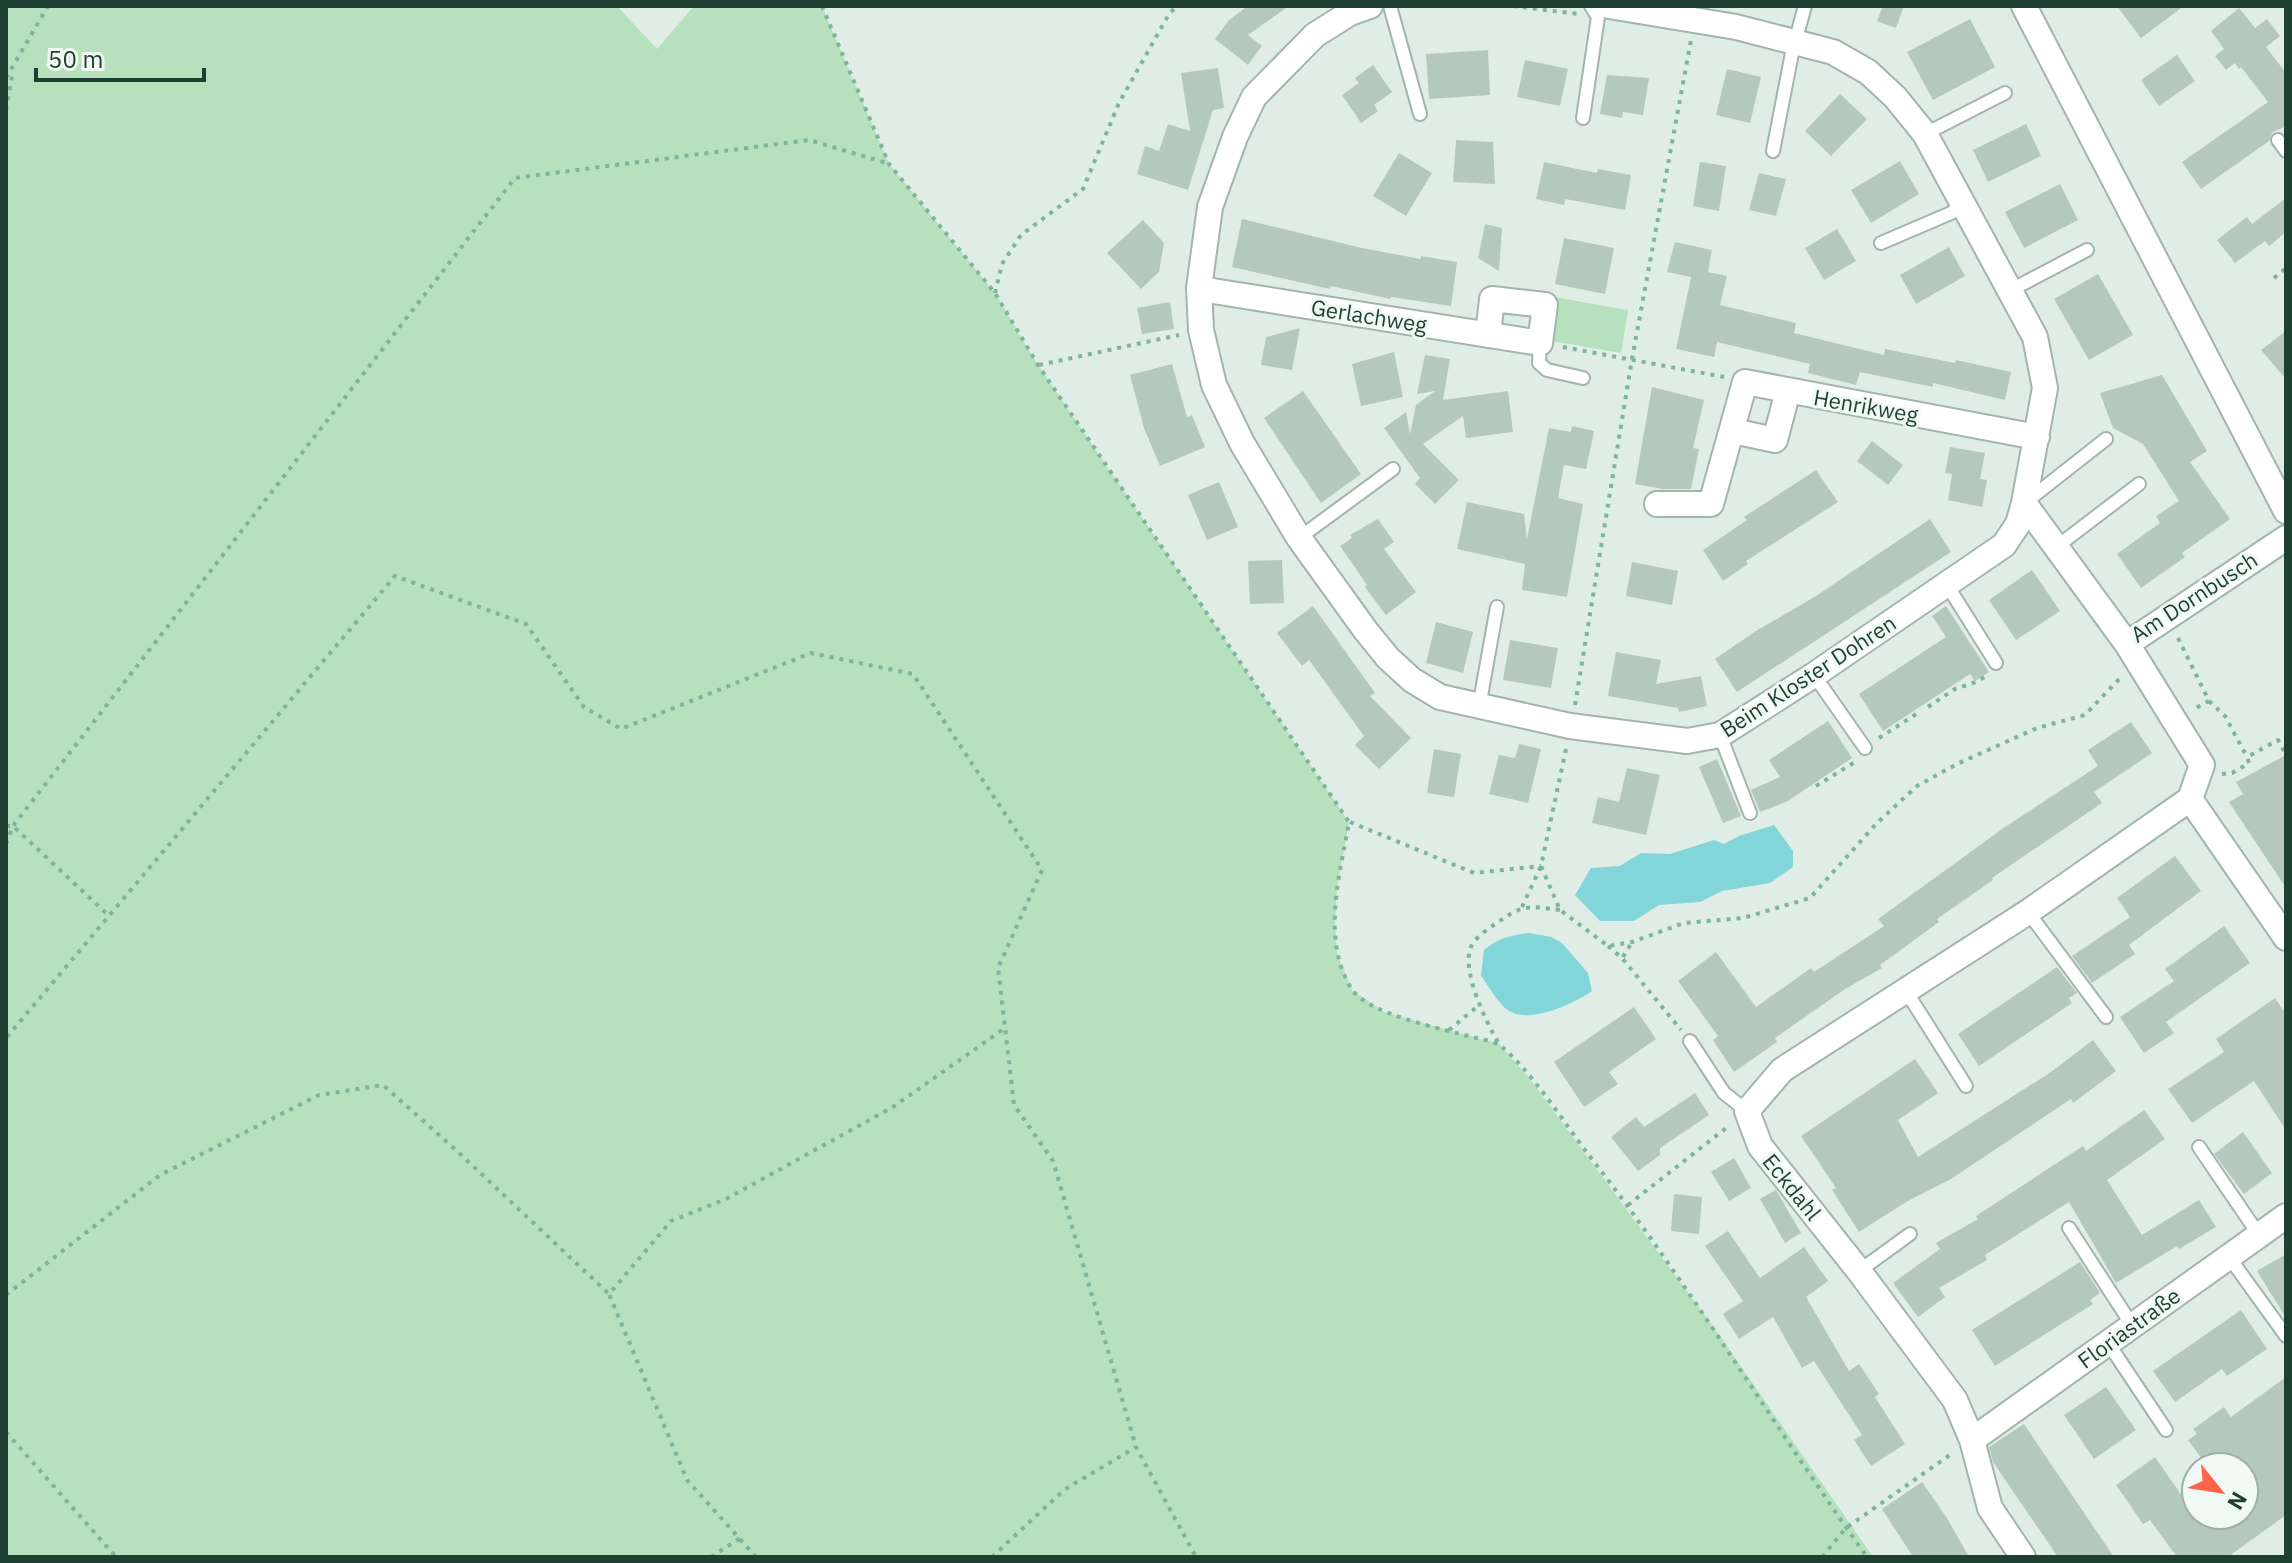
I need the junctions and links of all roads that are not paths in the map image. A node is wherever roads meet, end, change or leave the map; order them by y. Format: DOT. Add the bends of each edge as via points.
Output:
graph roads {
  1 [pos="1370,6"];
  2 [pos="1390,6"];
  3 [pos="1805,6"];
  4 [pos="2024,6"];
  5 [pos="1599,10"];
  6 [pos="1795,42"];
  7 [pos="2005,93"];
  8 [pos="1420,114"];
  9 [pos="1583,118"];
  10 [pos="1925,134"];
  11 [pos="1773,151"];
  12 [pos="1964,203"];
  13 [pos="1881,243"];
  14 [pos="2087,250"];
  15 [pos="1199,288"];
  16 [pos="2011,290"];
  17 [pos="1488,335"];
  18 [pos="1540,343"];
  19 [pos="1583,378"];
  20 [pos="1788,391"];
  21 [pos="1733,431"];
  22 [pos="2037,437"];
  23 [pos="2106,439"];
  24 [pos="1393,469"];
  25 [pos="2139,484"];
  26 [pos="2024,503"];
  27 [pos="1657,504"];
  28 [pos="2286,511"];
  29 [pos="1299,538"];
  30 [pos="2286,538"];
  31 [pos="2055,548"];
  32 [pos="1947,585"];
  33 [pos="1497,607"];
  34 [pos="2132,652"];
  35 [pos="1996,663"];
  36 [pos="1814,675"];
  37 [pos="1479,707"];
  38 [pos="1720,735"];
  39 [pos="1865,748"];
  40 [pos="2190,799"];
  41 [pos="1750,813"];
  42 [pos="2028,912"];
  43 [pos="2286,938"];
  44 [pos="1906,991"];
  45 [pos="2106,1017"];
  46 [pos="1690,1041"];
  47 [pos="1966,1086"];
  48 [pos="1747,1111"];
  49 [pos="2199,1147"];
  50 [pos="2286,1216"];
  51 [pos="2069,1228"];
  52 [pos="1910,1234"];
  53 [pos="2259,1235"];
  54 [pos="2229,1257"];
  55 [pos="1859,1271"];
  56 [pos="2132,1325"];
  57 [pos="2286,1336"];
  58 [pos="2108,1343"];
  59 [pos="2166,1430"];
  60 [pos="1972,1440"];
  61 [pos="2023,1557"];
  1 -- 15 [label="street, Beim Kloster Dohren" via="1315,35 1254,97 1210,207"];
  2 -- 8 [label="lane"];
  3 -- 6 [label="lane"];
  4 -- 28 [label="street"];
  5 -- 6 [label="street, Beim Kloster Dohren" via="1736,27"];
  5 -- 9 [label="lane"];
  6 -- 10 [label="street, Beim Kloster Dohren" via="1833,52 1868,72"];
  6 -- 11 [label="lane"];
  7 -- 10 [label="lane"];
  10 -- 12 [label="street, Beim Kloster Dohren"];
  12 -- 13 [label="lane"];
  12 -- 16 [label="street, Beim Kloster Dohren"];
  14 -- 16 [label="lane"];
  15 -- 17 [label="street, Gerlachweg"];
  15 -- 29 [label="street, Beim Kloster Dohren" via="1201,330 1214,385"];
  16 -- 22 [label="street, Beim Kloster Dohren" via="2035,337 2045,388"];
  17 -- 18 [label="street, Gerlachweg"];
  17 -- 18 [label="street" via="1492,299 1545,305"];
  18 -- 19 [label="lane" via="1539,363 1547,370"];
  20 -- 21 [label="street" via="1775,440"];
  20 -- 21 [label="street, Henrikweg" via="1745,382"];
  20 -- 22 [label="street, Henrikweg"];
  21 -- 27 [label="street" via="1711,504"];
  22 -- 26 [label="street, Beim Kloster Dohren"];
  23 -- 26 [label="lane"];
  24 -- 29 [label="lane"];
  25 -- 31 [label="lane"];
  26 -- 31 [label="street, Am Dornbusch"];
  26 -- 32 [label="street, Beim Kloster Dohren" via="2004,545"];
  29 -- 37 [label="street, Beim Kloster Dohren" via="1388,658 1440,697"];
  30 -- 34 [label="street, Am Dornbusch"];
  31 -- 34 [label="street, Am Dornbusch"];
  32 -- 35 [label="lane"];
  32 -- 36 [label="street, Beim Kloster Dohren"];
  33 -- 37 [label="lane"];
  34 -- 40 [label="street" via="2202,765"];
  36 -- 38 [label="street, Beim Kloster Dohren"];
  36 -- 39 [label="lane"];
  37 -- 38 [label="street, Beim Kloster Dohren" via="1570,726 1687,741"];
  38 -- 41 [label="lane"];
  40 -- 42 [label="street"];
  40 -- 43 [label="street"];
  42 -- 44 [label="street"];
  42 -- 45 [label="lane"];
  44 -- 47 [label="lane"];
  44 -- 48 [label="street" via="1782,1070"];
  46 -- 48 [label="lane" via="1724,1093"];
  48 -- 55 [label="street, Eckdahl" via="1760,1146"];
  49 -- 53 [label="lane"];
  50 -- 53 [label="street, Floriastraße"];
  51 -- 56 [label="lane"];
  52 -- 55 [label="lane"];
  53 -- 54 [label="street, Floriastraße"];
  54 -- 56 [label="street, Floriastraße"];
  54 -- 57 [label="lane"];
  55 -- 60 [label="street, Eckdahl" via="1955,1400"];
  56 -- 58 [label="street, Floriastraße"];
  58 -- 59 [label="lane"];
  58 -- 60 [label="street, Floriastraße"];
  60 -- 61 [label="street, Eckdahl" via="1990,1508"];
}
